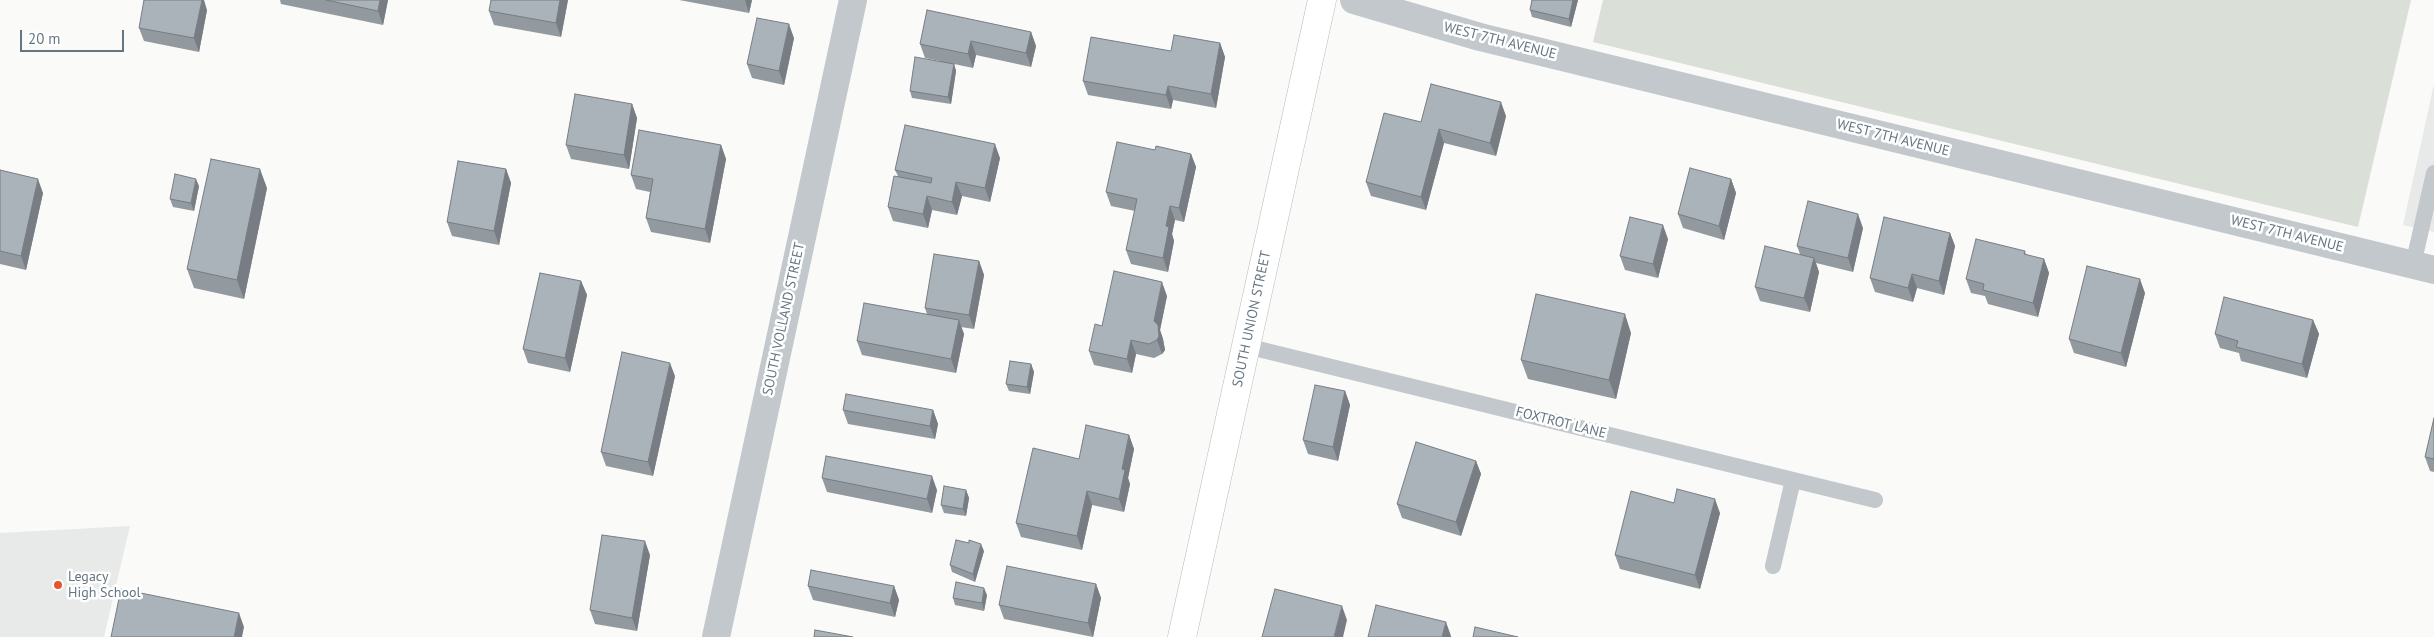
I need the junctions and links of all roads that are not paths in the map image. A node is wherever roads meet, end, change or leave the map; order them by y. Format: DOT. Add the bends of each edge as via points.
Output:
graph roads {
  1 [pos="853,0"];
  2 [pos="1322,0"];
  3 [pos="1354,0"];
  4 [pos="2434,173"];
  5 [pos="2424,267"];
  6 [pos="1246,346"];
  7 [pos="1793,480"];
  8 [pos="1875,500"];
  9 [pos="1773,566"];
  10 [pos="716,637"];
  11 [pos="1182,637"];
  1 -- 10 [label="street, SOUTH VOLLAND STREET"];
  2 -- 6 [label="main road, SOUTH UNION STREET"];
  3 -- 5 [label="street, WEST 7TH AVENUE" via="1480,37"];
  4 -- 5 [label="lane"];
  6 -- 7 [label="lane, FOXTROT LANE"];
  6 -- 11 [label="main road, SOUTH UNION STREET"];
  7 -- 8 [label="lane, FOXTROT LANE"];
  7 -- 9 [label="lane"];
}
